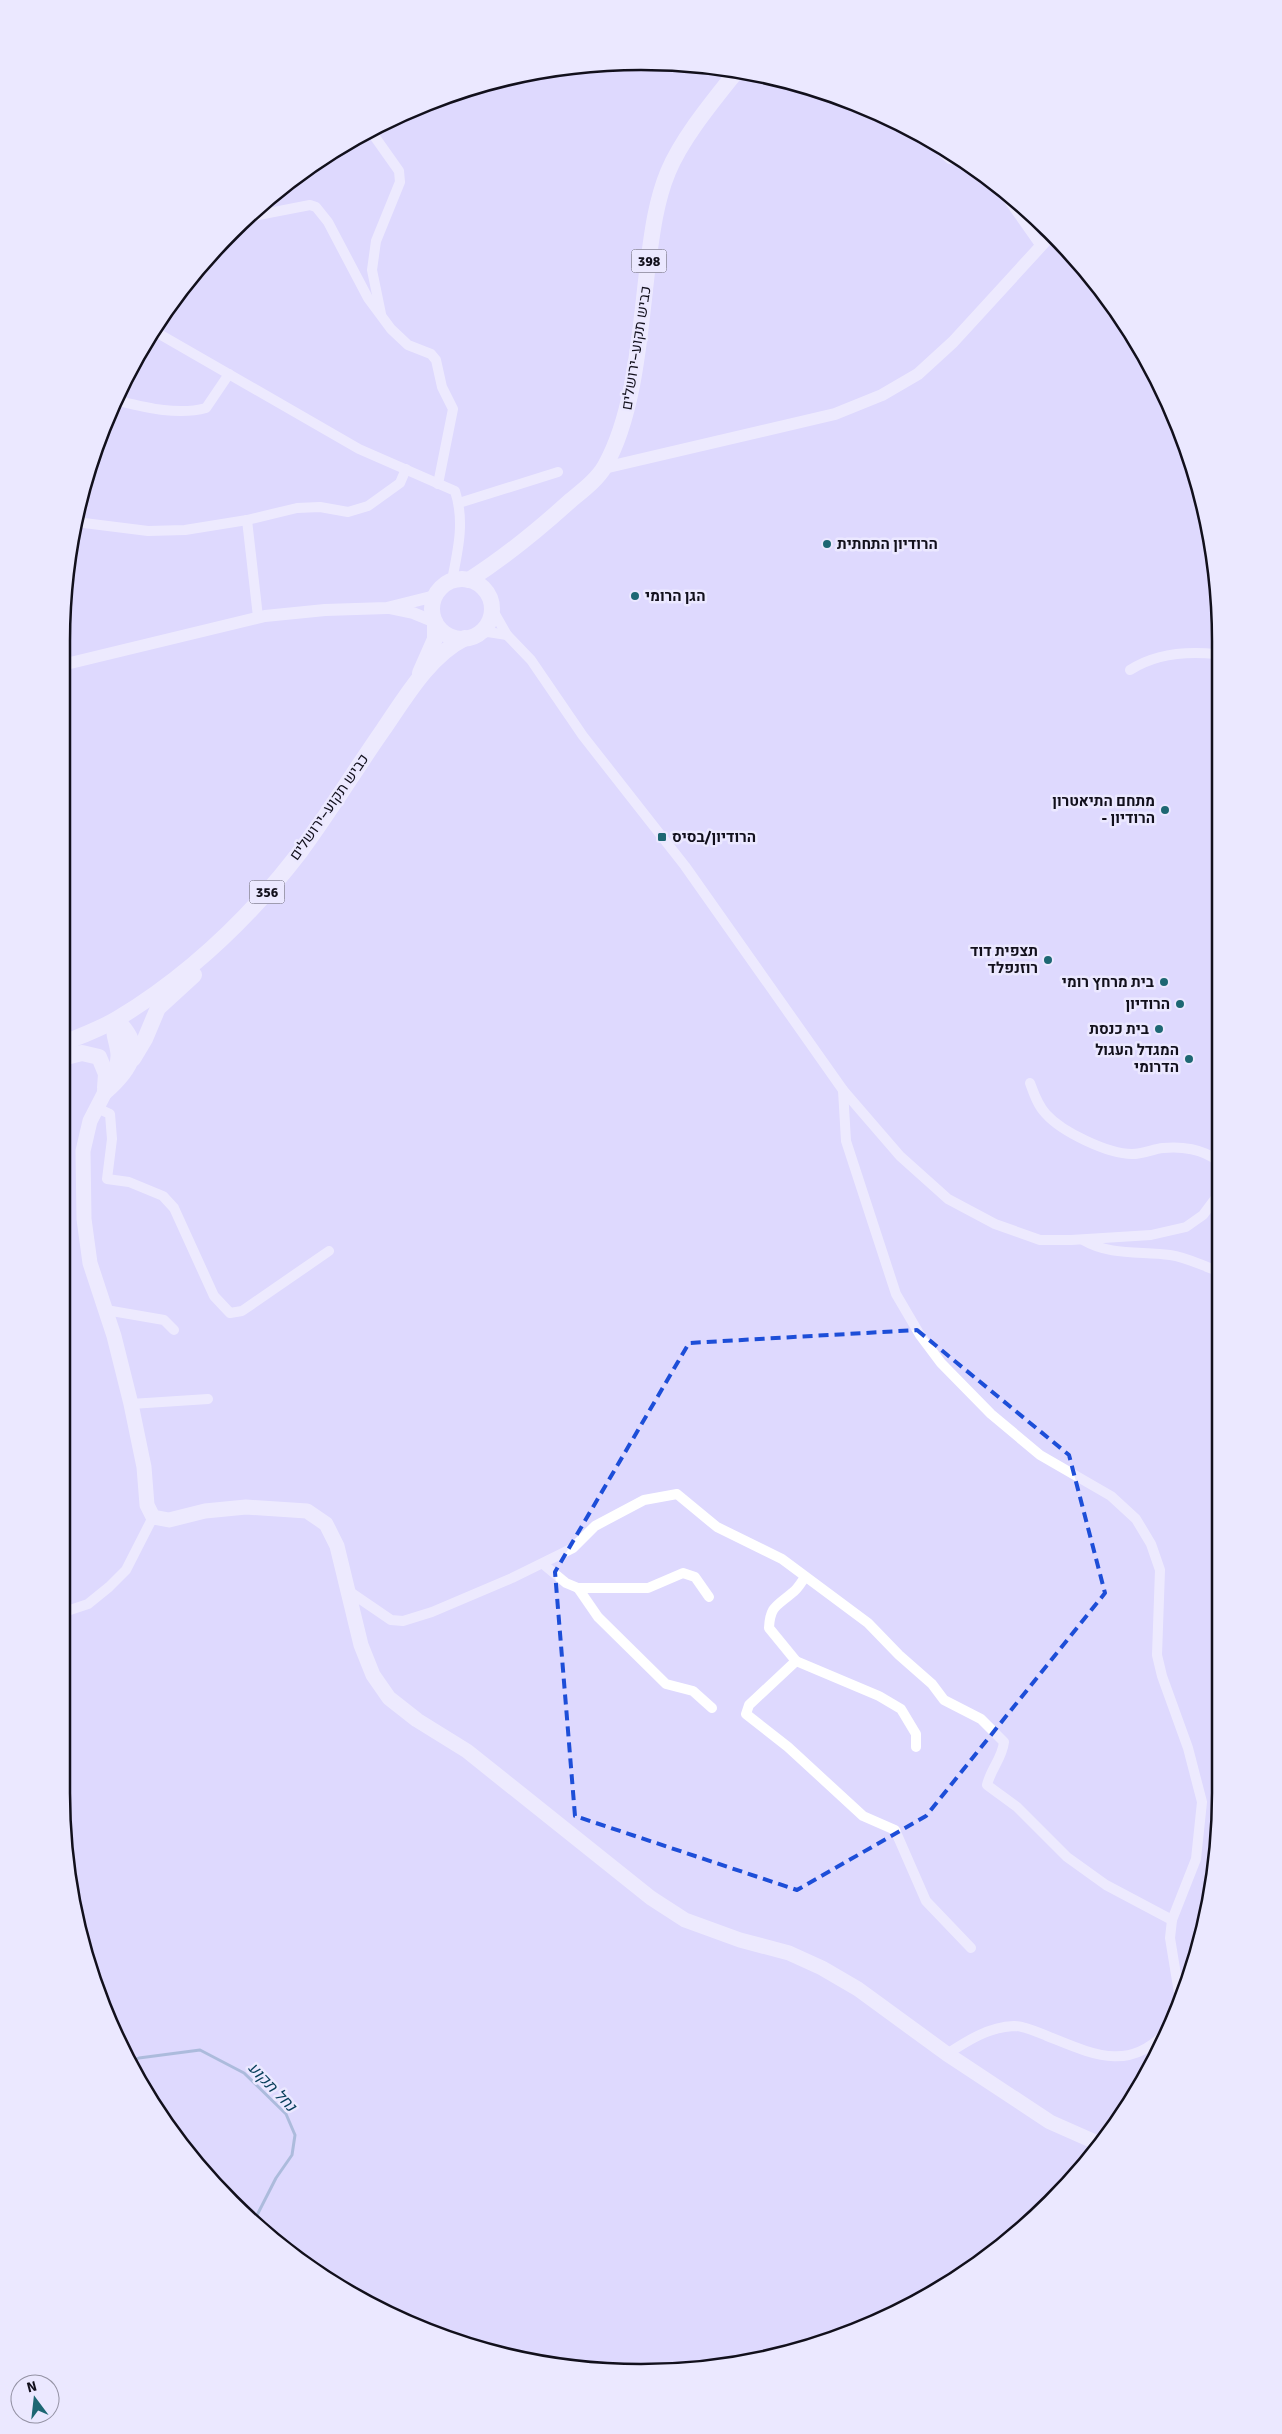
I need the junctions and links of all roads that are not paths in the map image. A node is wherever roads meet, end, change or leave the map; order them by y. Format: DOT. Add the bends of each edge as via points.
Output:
graph roads {
  1 [pos="732,78"];
  2 [pos="374,136"];
  3 [pos="1017,212"];
  4 [pos="263,214"];
  5 [pos="1047,240"];
  6 [pos="1041,246"];
  7 [pos="382,318"];
  8 [pos="159,334"];
  9 [pos="229,374"];
  10 [pos="122,402"];
  11 [pos="604,468"];
  12 [pos="406,469"];
  13 [pos="558,472"];
  14 [pos="438,484"];
  15 [pos="459,503"];
  16 [pos="247,520"];
  17 [pos="83,523"];
  18 [pos="496,563"];
  19 [pos="460,580"];
  20 [pos="486,591"];
  21 [pos="435,596"];
  22 [pos="492,607"];
  23 [pos="386,608"];
  24 [pos="258,618"];
  25 [pos="435,622"];
  26 [pos="506,635"];
  27 [pos="470,637"];
  28 [pos="1212,654"];
  29 [pos="70,663"];
  30 [pos="1130,670"];
  31 [pos="416,682"];
  32 [pos="239,921"];
  33 [pos="116,1020"];
  34 [pos="70,1040"];
  35 [pos="70,1056"];
  36 [pos="133,1059"];
  37 [pos="1030,1083"];
  38 [pos="843,1090"];
  39 [pos="105,1092"];
  40 [pos="97,1108"];
  41 [pos="1212,1157"];
  42 [pos="1212,1203"];
  43 [pos="1082,1240"];
  44 [pos="329,1251"];
  45 [pos="1212,1269"];
  46 [pos="106,1310"];
  47 [pos="174,1330"];
  48 [pos="208,1399"];
  49 [pos="131,1404"];
  50 [pos="153,1517"];
  51 [pos="543,1564"];
  52 [pos="805,1577"];
  53 [pos="578,1588"];
  54 [pos="350,1592"];
  55 [pos="709,1596"];
  56 [pos="70,1610"];
  57 [pos="796,1661"];
  58 [pos="712,1708"];
  59 [pos="916,1747"];
  60 [pos="1172,1920"];
  61 [pos="971,1948"];
  62 [pos="1178,1987"];
  63 [pos="1155,2042"];
  64 [pos="947,2054"];
  65 [pos="1094,2141"];
  1 -- 11 [label="main road, כביש תקוע–ירושלים / 398" via="701,116 668,172 653,222 623,427"];
  2 -- 7 [label="street" via="399,170 400,182 376,241 372,270"];
  3 -- 6 [label="street"];
  4 -- 7 [label="street" via="310,205 316,208 328,222"];
  5 -- 6 [label="street"];
  6 -- 11 [label="street" via="954,342 918,374 882,395 835,414"];
  7 -- 14 [label="street" via="400,340 431,354 436,360 442,386 450,400 452,416"];
  8 -- 9 [label="street"];
  9 -- 10 [label="street" via="206,408 193,412"];
  9 -- 12 [label="street" via="359,449"];
  11 -- 18 [label="main road, כביש תקוע–ירושלים / 398" via="558,512"];
  12 -- 14 [label="street"];
  12 -- 16 [label="street" via="400,483 368,506 348,512 320,507 297,508"];
  13 -- 15 [label="street"];
  14 -- 15 [label="street" via="455,491"];
  15 -- 19 [label="street"];
  16 -- 17 [label="street" via="186,530 148,531"];
  16 -- 24 [label="street"];
  18 -- 19 [label="main road, כביש תקוע–ירושלים / 398"];
  18 -- 20 [label="main road"];
  19 -- 20 [label="main road" via="480,585"];
  19 -- 21 [label="main road" via="440,588"];
  20 -- 22 [label="main road"];
  21 -- 23 [label="street"];
  21 -- 25 [label="main road" via="432,605"];
  22 -- 26 [label="street"];
  22 -- 27 [label="main road" via="488,623"];
  23 -- 24 [label="street" via="325,610"];
  23 -- 25 [label="street"];
  24 -- 29 [label="street"];
  25 -- 27 [label="main road" via="447,634"];
  25 -- 31 [label="main road, כביש תקוע–ירושלים / 356" via="434,640"];
  26 -- 27 [label="street" via="488,632"];
  26 -- 38 [label="street" via="531,660 583,736 685,866"];
  27 -- 31 [label="main road, כביש תקוע–ירושלים / 356" via="454,644"];
  28 -- 30 [label="street" via="1162,656 1144,661"];
  31 -- 32 [label="main road, כביש תקוע–ירושלים / 356" via="300,851"];
  32 -- 33 [label="main road, כביש תקוע–ירושלים / 356" via="165,986"];
  32 -- 36 [label="main road" via="231,941 158,1008"];
  33 -- 34 [label="main road, כביש תקוע–ירושלים / 356"];
  33 -- 36 [label="main road" via="126,1029 132,1042"];
  33 -- 39 [label="main road" via="113,1031 118,1062"];
  35 -- 39 [label="main road" via="82,1054 99,1058 106,1074"];
  36 -- 39 [label="main road" via="122,1076"];
  37 -- 41 [label="street" via="1046,1115 1099,1147 1132,1154 1164,1148 1187,1149"];
  38 -- 43 [label="street" via="900,1156 948,1198 994,1224 1040,1240"];
  38 -- 60 [label="street" via="846,1141 896,1294 920,1335 941,1364 991,1414 1040,1455 1111,1496 1136,1519 1151,1544 1160,1570 1157,1655 1202,1802 1196,1859"];
  39 -- 40 [label="main road"];
  40 -- 44 [label="street" via="110,1114 112,1139 107,1179 129,1182 163,1196 174,1208 214,1296 230,1313 242,1311"];
  40 -- 46 [label="main road" via="83,1151 82,1179 90,1263"];
  42 -- 43 [label="street" via="1203,1215 1186,1227 1150,1235"];
  43 -- 45 [label="street" via="1097,1248 1133,1254 1171,1255"];
  46 -- 47 [label="street" via="164,1320"];
  46 -- 49 [label="main road"];
  48 -- 49 [label="street"];
  49 -- 50 [label="main road" via="144,1467 147,1505"];
  50 -- 54 [label="main road" via="169,1520 246,1506 307,1511 326,1524 337,1546"];
  50 -- 56 [label="street" via="126,1570 88,1604"];
  51 -- 52 [label="street" via="573,1548 594,1526 644,1500 677,1494 717,1526 782,1559"];
  51 -- 53 [label="street" via="566,1583"];
  51 -- 54 [label="street" via="432,1612 403,1621 391,1620"];
  52 -- 57 [label="street" via="794,1593 779,1602 769,1615 769,1628"];
  52 -- 60 [label="street" via="868,1623 932,1684 944,1700 981,1719 996,1732 1004,1742 1002,1754 990,1772 987,1785 1017,1807 1074,1862 1106,1885"];
  53 -- 55 [label="street" via="648,1588 683,1573 695,1577"];
  53 -- 58 [label="street" via="598,1617 666,1684 693,1690"];
  54 -- 64 [label="main road" via="361,1645 373,1675 389,1698 417,1720 467,1751 678,1916 740,1940 789,1953 822,1968 858,1989"];
  57 -- 59 [label="street" via="879,1696 901,1710 916,1734"];
  57 -- 61 [label="street" via="749,1705 746,1714 788,1747 863,1816 895,1830 926,1901"];
  60 -- 62 [label="street" via="1170,1938"];
  63 -- 64 [label="street" via="1148,2048 1125,2056 1105,2057 1014,2026 974,2036"];
  64 -- 65 [label="main road" via="1050,2122"];
}
